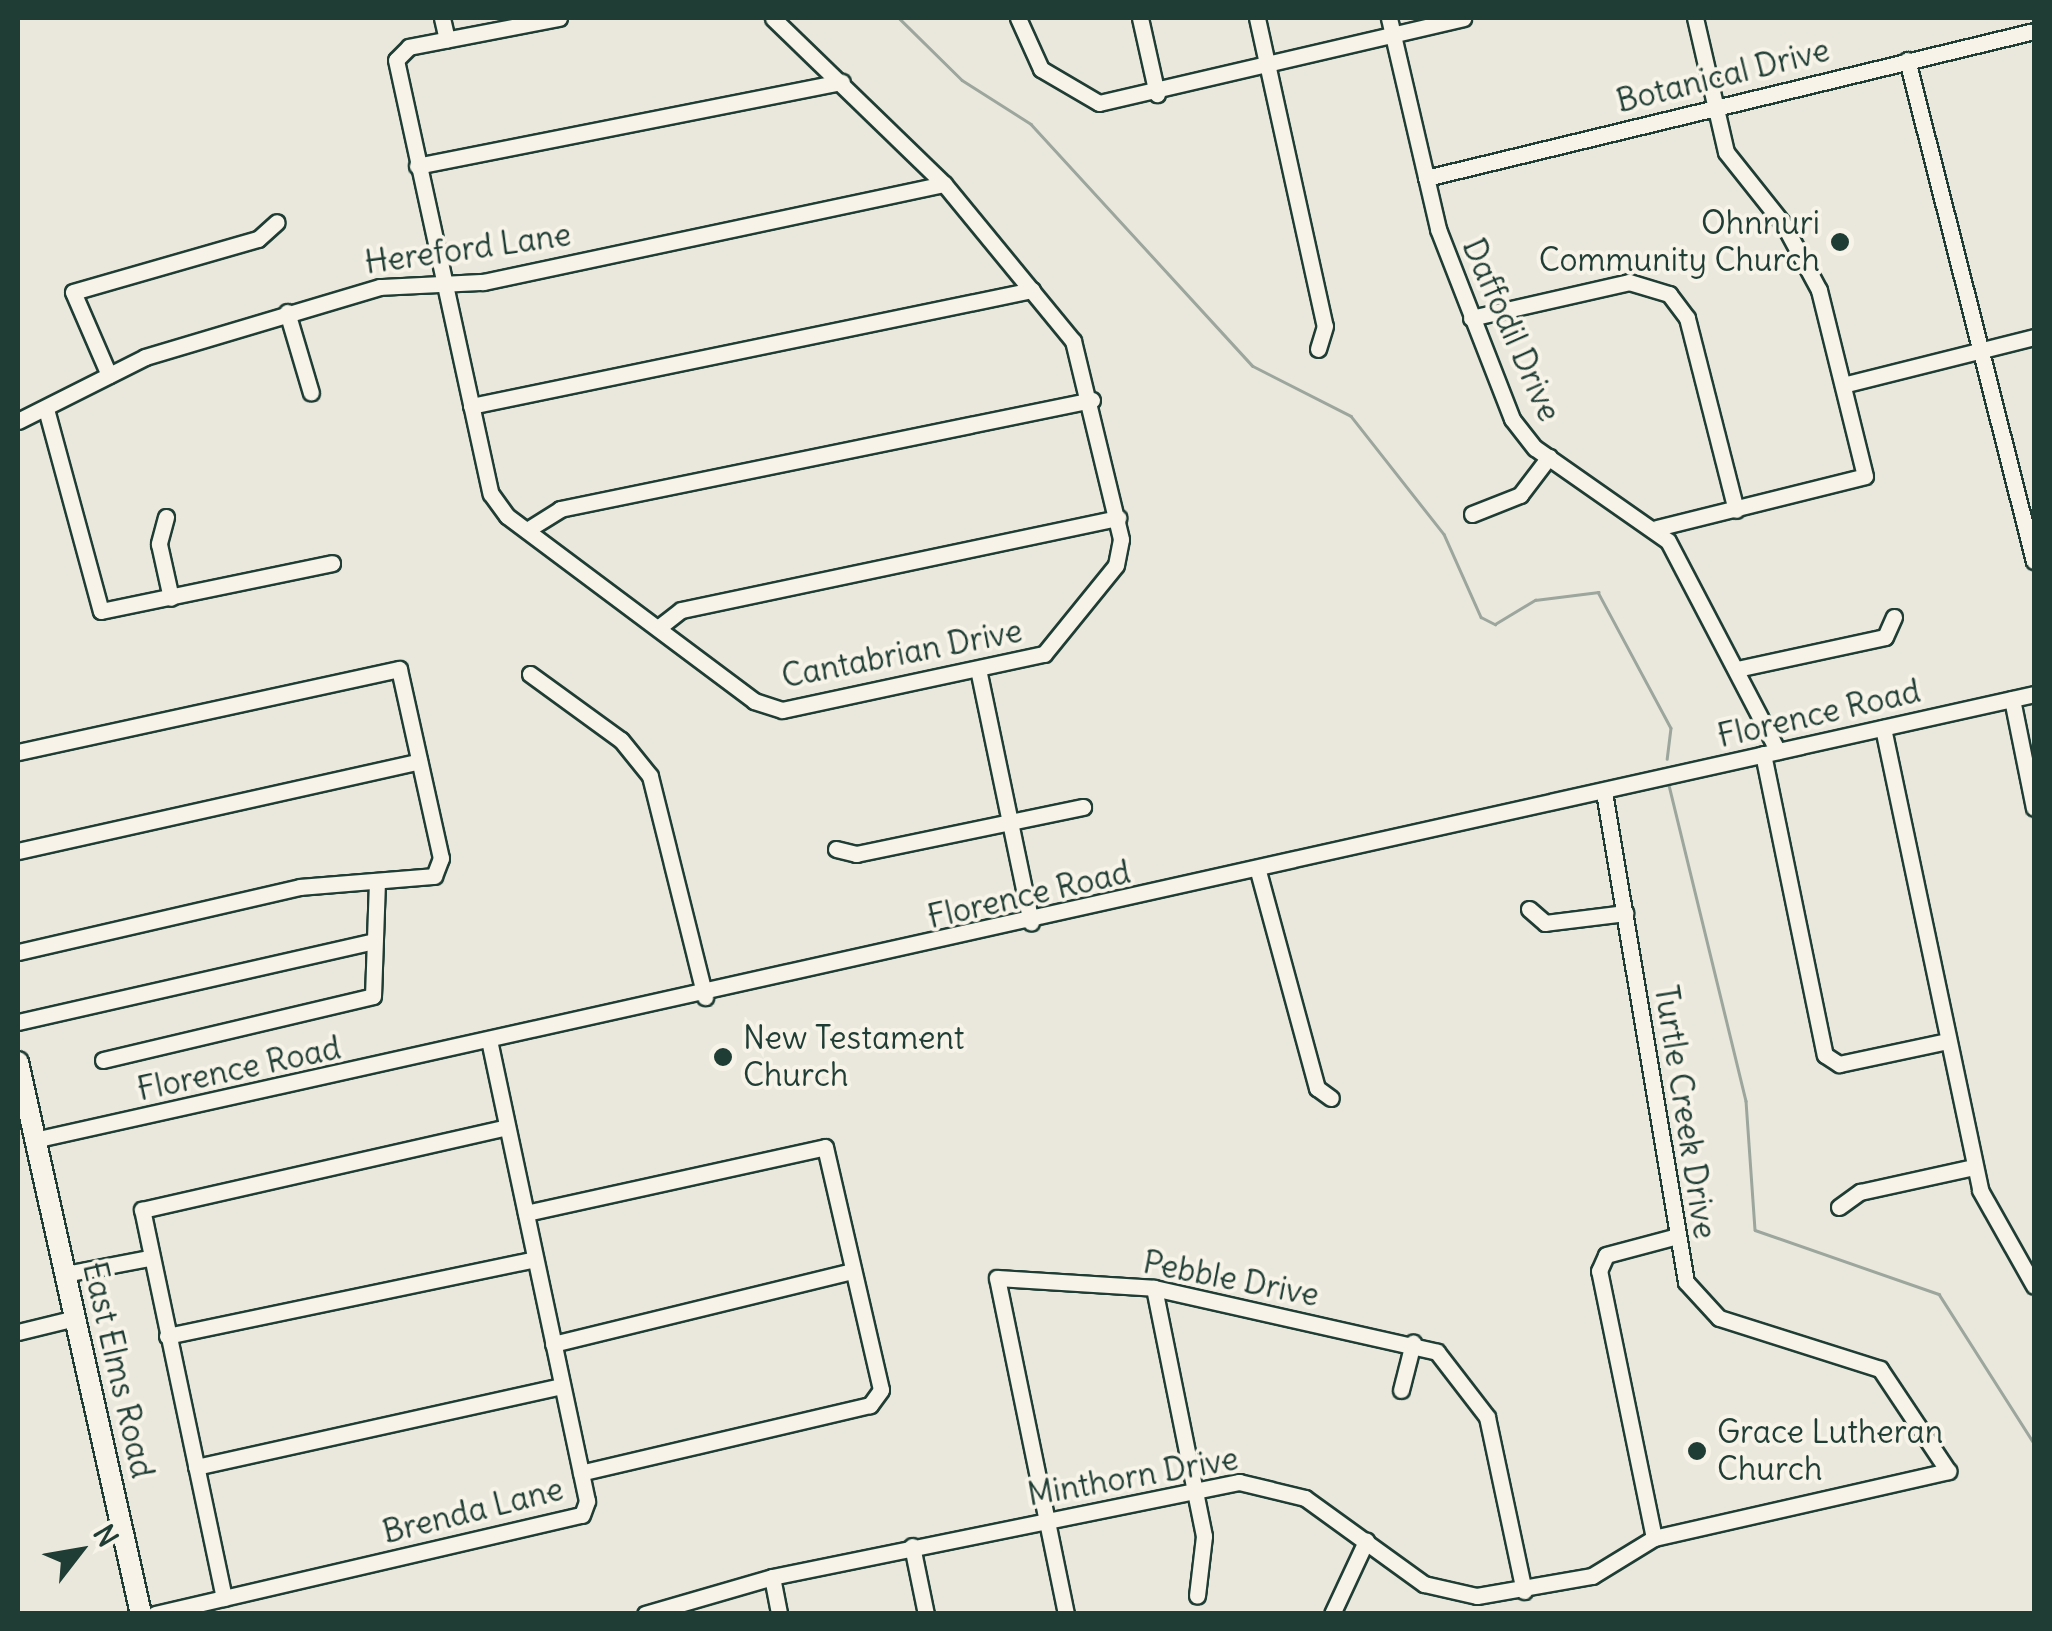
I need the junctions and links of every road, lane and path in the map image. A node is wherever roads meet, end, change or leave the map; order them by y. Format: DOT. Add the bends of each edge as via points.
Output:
graph roads {
  1 [pos="442,18"];
  2 [pos="559,18"];
  3 [pos="773,18"];
  4 [pos="1018,18"];
  5 [pos="1140,18"];
  6 [pos="1257,18"];
  7 [pos="1389,18"];
  8 [pos="1463,18"];
  9 [pos="1695,18"];
  10 [pos="2034,31"];
  11 [pos="1393,35"];
  12 [pos="447,39"];
  13 [pos="1907,60"];
  14 [pos="1267,66"];
  15 [pos="842,82"];
  16 [pos="1158,94"];
  17 [pos="1715,106"];
  18 [pos="418,166"];
  19 [pos="1426,178"];
  20 [pos="944,184"];
  21 [pos="278,222"];
  22 [pos="444,283"];
  23 [pos="1032,290"];
  24 [pos="287,312"];
  25 [pos="1471,318"];
  26 [pos="2034,337"];
  27 [pos="1318,349"];
  28 [pos="1980,350"];
  29 [pos="109,376"];
  30 [pos="1843,385"];
  31 [pos="311,393"];
  32 [pos="1092,400"];
  33 [pos="471,406"];
  34 [pos="46,409"];
  35 [pos="18,421"];
  36 [pos="1549,457"];
  37 [pos="1736,510"];
  38 [pos="1472,514"];
  39 [pos="166,516"];
  40 [pos="1118,518"];
  41 [pos="1657,528"];
  42 [pos="528,530"];
  43 [pos="2034,561"];
  44 [pos="332,563"];
  45 [pos="171,598"];
  46 [pos="1894,618"];
  47 [pos="658,628"];
  48 [pos="978,669"];
  49 [pos="1736,670"];
  50 [pos="530,674"];
  51 [pos="2034,694"];
  52 [pos="2012,700"];
  53 [pos="1883,728"];
  54 [pos="18,752"];
  55 [pos="1771,752"];
  56 [pos="419,761"];
  57 [pos="1604,791"];
  58 [pos="1083,807"];
  59 [pos="2034,808"];
  60 [pos="1010,823"];
  61 [pos="836,850"];
  62 [pos="18,852"];
  63 [pos="1258,871"];
  64 [pos="377,881"];
  65 [pos="1529,909"];
  66 [pos="1626,913"];
  67 [pos="1031,923"];
  68 [pos="370,942"];
  69 [pos="18,952"];
  70 [pos="705,997"];
  71 [pos="18,1022"];
  72 [pos="1947,1042"];
  73 [pos="490,1044"];
  74 [pos="103,1060"];
  75 [pos="18,1062"];
  76 [pos="1331,1098"];
  77 [pos="507,1127"];
  78 [pos="34,1140"];
  79 [pos="1974,1168"];
  80 [pos="1839,1206"];
  81 [pos="526,1213"];
  82 [pos="1674,1237"];
  83 [pos="149,1258"];
  84 [pos="535,1259"];
  85 [pos="853,1271"];
  86 [pos="66,1274"];
  87 [pos="2031,1274"];
  88 [pos="1154,1288"];
  89 [pos="76,1318"];
  90 [pos="18,1332"];
  91 [pos="167,1336"];
  92 [pos="1413,1343"];
  93 [pos="554,1344"];
  94 [pos="562,1386"];
  95 [pos="1401,1390"];
  96 [pos="196,1467"];
  97 [pos="1948,1471"];
  98 [pos="581,1473"];
  99 [pos="1195,1488"];
  100 [pos="1047,1519"];
  101 [pos="1654,1538"];
  102 [pos="1366,1541"];
  103 [pos="912,1546"];
  104 [pos="772,1577"];
  105 [pos="1524,1591"];
  106 [pos="1197,1596"];
  107 [pos="1476,1596"];
  108 [pos="224,1598"];
  109 [pos="141,1614"];
  110 [pos="155,1614"];
  111 [pos="645,1614"];
  112 [pos="779,1614"];
  113 [pos="926,1614"];
  114 [pos="1066,1614"];
  115 [pos="1332,1614"];
  116 [pos="1480,1614"];
  1 -- 12 [label="street"];
  2 -- 12 [label="street, Cantabrian Drive"];
  3 -- 15 [label="street, Cantabrian Drive"];
  4 -- 16 [label="street" via="1056,84 1092,102"];
  5 -- 16 [label="street"];
  6 -- 14 [label="street"];
  7 -- 11 [label="street, Daffodil Drive"];
  8 -- 11 [label="street"];
  9 -- 17 [label="street"];
  10 -- 13 [label="street, Botanical Drive"];
  11 -- 14 [label="street"];
  11 -- 19 [label="street, Daffodil Drive"];
  12 -- 18 [label="street, Cantabrian Drive" via="409,47 396,60"];
  13 -- 17 [label="street, Botanical Drive"];
  13 -- 28 [label="street"];
  14 -- 16 [label="street"];
  14 -- 27 [label="street" via="1326,326"];
  15 -- 18 [label="street"];
  15 -- 20 [label="street, Cantabrian Drive"];
  17 -- 19 [label="street, Botanical Drive"];
  17 -- 30 [label="street" via="1734,168 1813,273"];
  18 -- 22 [label="street, Cantabrian Drive"];
  19 -- 25 [label="street, Daffodil Drive"];
  20 -- 22 [label="street, Hereford Lane"];
  20 -- 23 [label="street, Cantabrian Drive"];
  21 -- 29 [label="street" via="258,239 73,292"];
  22 -- 24 [label="street, Hereford Lane" via="380,287"];
  22 -- 33 [label="street, Cantabrian Drive"];
  23 -- 32 [label="street, Cantabrian Drive" via="1073,341"];
  23 -- 33 [label="street"];
  24 -- 29 [label="street, Hereford Lane"];
  24 -- 31 [label="street"];
  25 -- 36 [label="street, Daffodil Drive" via="1512,419"];
  25 -- 37 [label="street" via="1629,282 1669,294 1686,318"];
  26 -- 28 [label="street"];
  28 -- 30 [label="street"];
  28 -- 43 [label="street"];
  29 -- 34 [label="street, Hereford Lane"];
  30 -- 37 [label="street" via="1865,476"];
  32 -- 40 [label="street, Cantabrian Drive"];
  32 -- 42 [label="street" via="560,509"];
  33 -- 42 [label="street, Cantabrian Drive" via="491,494"];
  34 -- 35 [label="street, Hereford Lane"];
  34 -- 45 [label="street" via="95,607 108,613"];
  36 -- 38 [label="street" via="1520,495"];
  36 -- 41 [label="street, Daffodil Drive"];
  37 -- 41 [label="street"];
  39 -- 45 [label="street" via="159,544"];
  40 -- 47 [label="street" via="682,610"];
  40 -- 48 [label="street, Cantabrian Drive" via="1120,556 1065,638 1044,654"];
  41 -- 49 [label="street, Daffodil Drive"];
  42 -- 47 [label="street, Cantabrian Drive"];
  44 -- 45 [label="street"];
  46 -- 49 [label="street" via="1886,636"];
  47 -- 48 [label="street, Cantabrian Drive" via="754,701 782,710"];
  48 -- 60 [label="street"];
  49 -- 55 [label="street, Daffodil Drive"];
  50 -- 70 [label="street" via="621,740 650,776"];
  51 -- 52 [label="street, Florence Road"];
  52 -- 53 [label="street, Florence Road"];
  52 -- 59 [label="street"];
  53 -- 55 [label="street, Florence Road"];
  53 -- 72 [label="street"];
  54 -- 56 [label="street" via="398,669"];
  55 -- 57 [label="street, Florence Road"];
  55 -- 72 [label="street, Daffodil Drive" via="1825,1055 1839,1064"];
  56 -- 62 [label="street"];
  56 -- 64 [label="street" via="439,870"];
  57 -- 63 [label="street, Florence Road"];
  57 -- 66 [label="street, Turtle Creek Drive"];
  58 -- 60 [label="street"];
  60 -- 61 [label="street" via="856,854"];
  60 -- 67 [label="street"];
  63 -- 67 [label="street, Florence Road"];
  63 -- 76 [label="street" via="1317,1088"];
  64 -- 68 [label="street"];
  64 -- 69 [label="street" via="300,887"];
  65 -- 66 [label="street" via="1545,923"];
  66 -- 82 [label="street, Turtle Creek Drive"];
  67 -- 70 [label="street, Florence Road"];
  68 -- 71 [label="street"];
  68 -- 74 [label="street" via="380,986 374,996"];
  70 -- 73 [label="street, Florence Road"];
  72 -- 79 [label="street"];
  73 -- 77 [label="street"];
  73 -- 78 [label="street, Florence Road"];
  75 -- 78 [label="main road, East Elms Road"];
  77 -- 81 [label="street"];
  77 -- 83 [label="street" via="152,1201 140,1216"];
  78 -- 86 [label="main road, East Elms Road"];
  79 -- 80 [label="street" via="1860,1192"];
  79 -- 87 [label="street"];
  81 -- 84 [label="street"];
  81 -- 85 [label="street" via="825,1148"];
  82 -- 97 [label="street, Turtle Creek Drive" via="1701,1305 1872,1363"];
  82 -- 101 [label="street" via="1606,1256 1599,1271"];
  83 -- 86 [label="street"];
  83 -- 91 [label="street"];
  84 -- 91 [label="street"];
  84 -- 93 [label="street"];
  85 -- 93 [label="street"];
  85 -- 98 [label="street, Brenda Lane" via="878,1400"];
  86 -- 89 [label="main road, East Elms Road"];
  88 -- 92 [label="street, Pebble Drive"];
  88 -- 99 [label="street"];
  88 -- 100 [label="street, Pebble Drive" via="996,1278"];
  89 -- 90 [label="street"];
  89 -- 109 [label="main road, East Elms Road"];
  91 -- 96 [label="street"];
  92 -- 95 [label="street"];
  92 -- 105 [label="street, Pebble Drive" via="1456,1367 1487,1417"];
  93 -- 94 [label="street"];
  94 -- 96 [label="street"];
  94 -- 98 [label="street"];
  96 -- 108 [label="street"];
  97 -- 101 [label="street, Minthorn Drive"];
  98 -- 108 [label="street, Brenda Lane" via="587,1501 577,1519"];
  99 -- 100 [label="street, Minthorn Drive"];
  99 -- 102 [label="street, Minthorn Drive" via="1281,1488"];
  99 -- 106 [label="street" via="1204,1536"];
  100 -- 103 [label="street, Minthorn Drive"];
  100 -- 114 [label="street"];
  101 -- 105 [label="street, Minthorn Drive" via="1592,1576"];
  102 -- 107 [label="street, Minthorn Drive" via="1424,1584"];
  102 -- 115 [label="street"];
  103 -- 104 [label="street, Minthorn Drive"];
  103 -- 113 [label="street"];
  104 -- 111 [label="street, Minthorn Drive"];
  104 -- 112 [label="street"];
  105 -- 107 [label="street, Minthorn Drive"];
  107 -- 116 [label="street"];
  108 -- 110 [label="street, Brenda Lane"];
}
